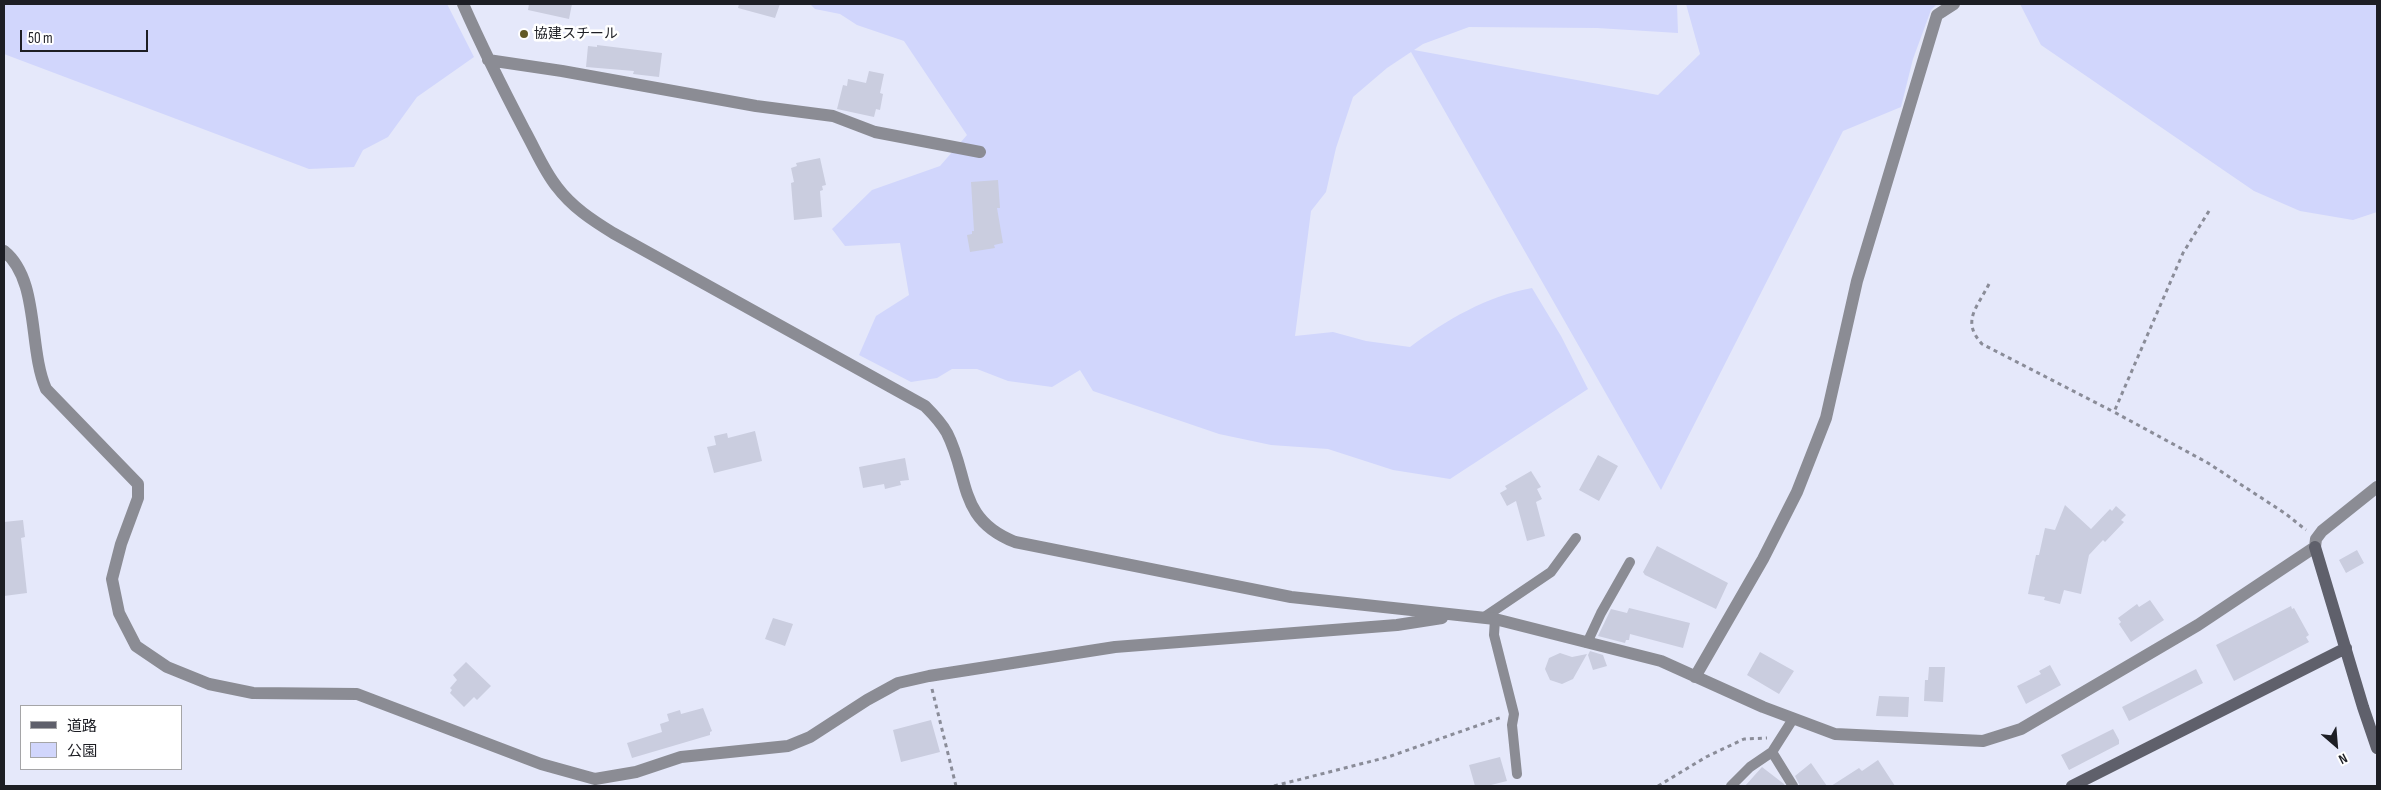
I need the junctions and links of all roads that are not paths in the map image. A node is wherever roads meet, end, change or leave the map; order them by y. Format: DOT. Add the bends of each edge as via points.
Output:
graph roads {
  1 [pos="463,4"];
  2 [pos="1954,4"];
  3 [pos="488,60"];
  4 [pos="980,152"];
  5 [pos="4,251"];
  6 [pos="2377,487"];
  7 [pos="1576,538"];
  8 [pos="2316,543"];
  9 [pos="1630,562"];
  10 [pos="1459,615"];
  11 [pos="1489,618"];
  12 [pos="1587,643"];
  13 [pos="2346,648"];
  14 [pos="1695,677"];
  15 [pos="1793,719"];
  16 [pos="2374,728"];
  17 [pos="2377,748"];
  18 [pos="1772,752"];
  19 [pos="1517,774"];
  20 [pos="1731,786"];
  21 [pos="1793,786"];
  22 [pos="2072,786"];
  1 -- 3 [label="street"];
  2 -- 14 [label="street" via="1937,15 1857,281 1826,418 1797,492 1768,550"];
  3 -- 4 [label="street" via="833,116 875,132"];
  3 -- 10 [label="street" via="556,187 584,214 925,406 947,433 970,503 986,525 1000,536 1015,542 1290,597"];
  5 -- 10 [label="street" via="23,276 39,372 46,389 138,484 138,498 112,579 119,613 136,646 167,667 209,684 253,693 357,694 541,764 595,779 636,772 681,757 788,746 810,737 898,683 929,676 1114,647 1397,625"];
  6 -- 8 [label="street" via="2322,531"];
  7 -- 11 [label="lane" via="1551,572"];
  8 -- 13 [label="street"];
  8 -- 15 [label="street" via="2198,625 2002,737 1983,741 1834,734"];
  9 -- 12 [label="lane"];
  10 -- 11 [label="street"];
  11 -- 12 [label="street"];
  11 -- 19 [label="lane" via="1514,714 1512,725"];
  12 -- 14 [label="street" via="1660,661"];
  13 -- 16 [label="street"];
  13 -- 22 [label="street"];
  14 -- 15 [label="street"];
  15 -- 18 [label="lane"];
  16 -- 17 [label="street"];
  18 -- 20 [label="lane"];
  18 -- 21 [label="lane"];
}
